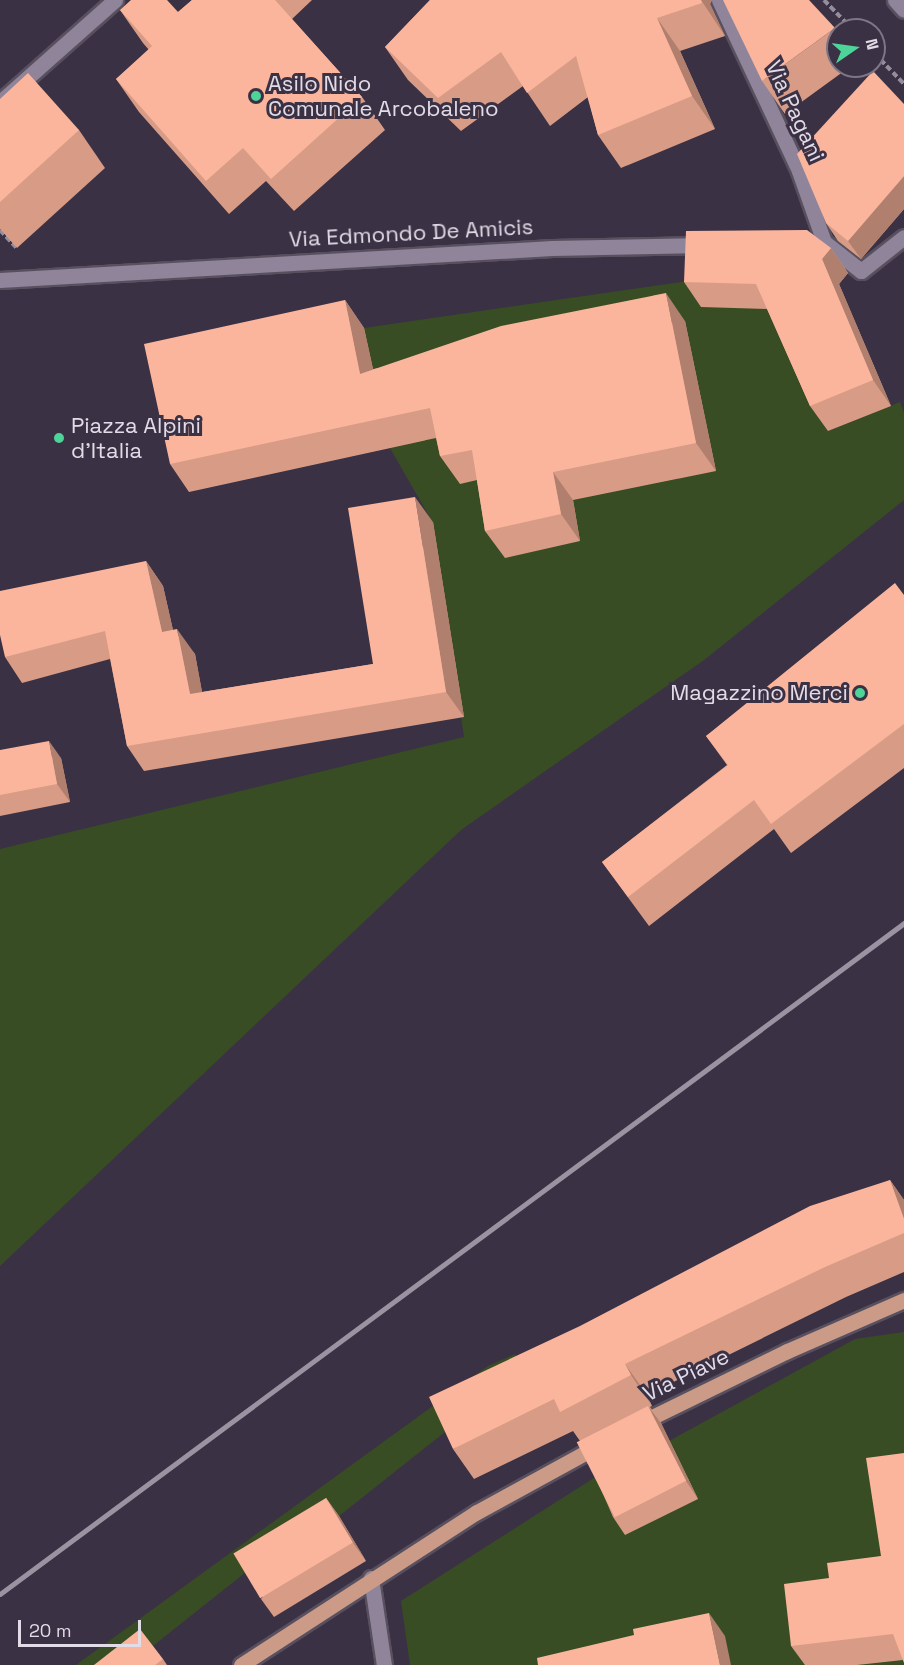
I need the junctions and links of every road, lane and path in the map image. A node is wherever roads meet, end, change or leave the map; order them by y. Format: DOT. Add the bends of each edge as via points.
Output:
graph roads {
  1 [pos="116,0"];
  2 [pos="719,0"];
  3 [pos="825,0"];
  4 [pos="895,0"];
  5 [pos="904,10"];
  6 [pos="842,18"];
  7 [pos="886,65"];
  8 [pos="904,84"];
  9 [pos="0,102"];
  10 [pos="904,237"];
  11 [pos="717,244"];
  12 [pos="0,280"];
  13 [pos="904,1300"];
  14 [pos="371,1578"];
  15 [pos="241,1665"];
  16 [pos="384,1665"];
  1 -- 9 [label="street"];
  2 -- 10 [label="street, Via Pagani" via="799,171 818,242 861,272"];
  3 -- 6 [label="path"];
  4 -- 5 [label="street"];
  7 -- 8 [label="path"];
  11 -- 12 [label="street, Via Edmondo De Amicis" via="552,248"];
  13 -- 14 [label="main road, Via Piave" via="787,1351 616,1435 477,1512"];
  14 -- 15 [label="main road, Via Piave"];
  14 -- 16 [label="street"];
}
